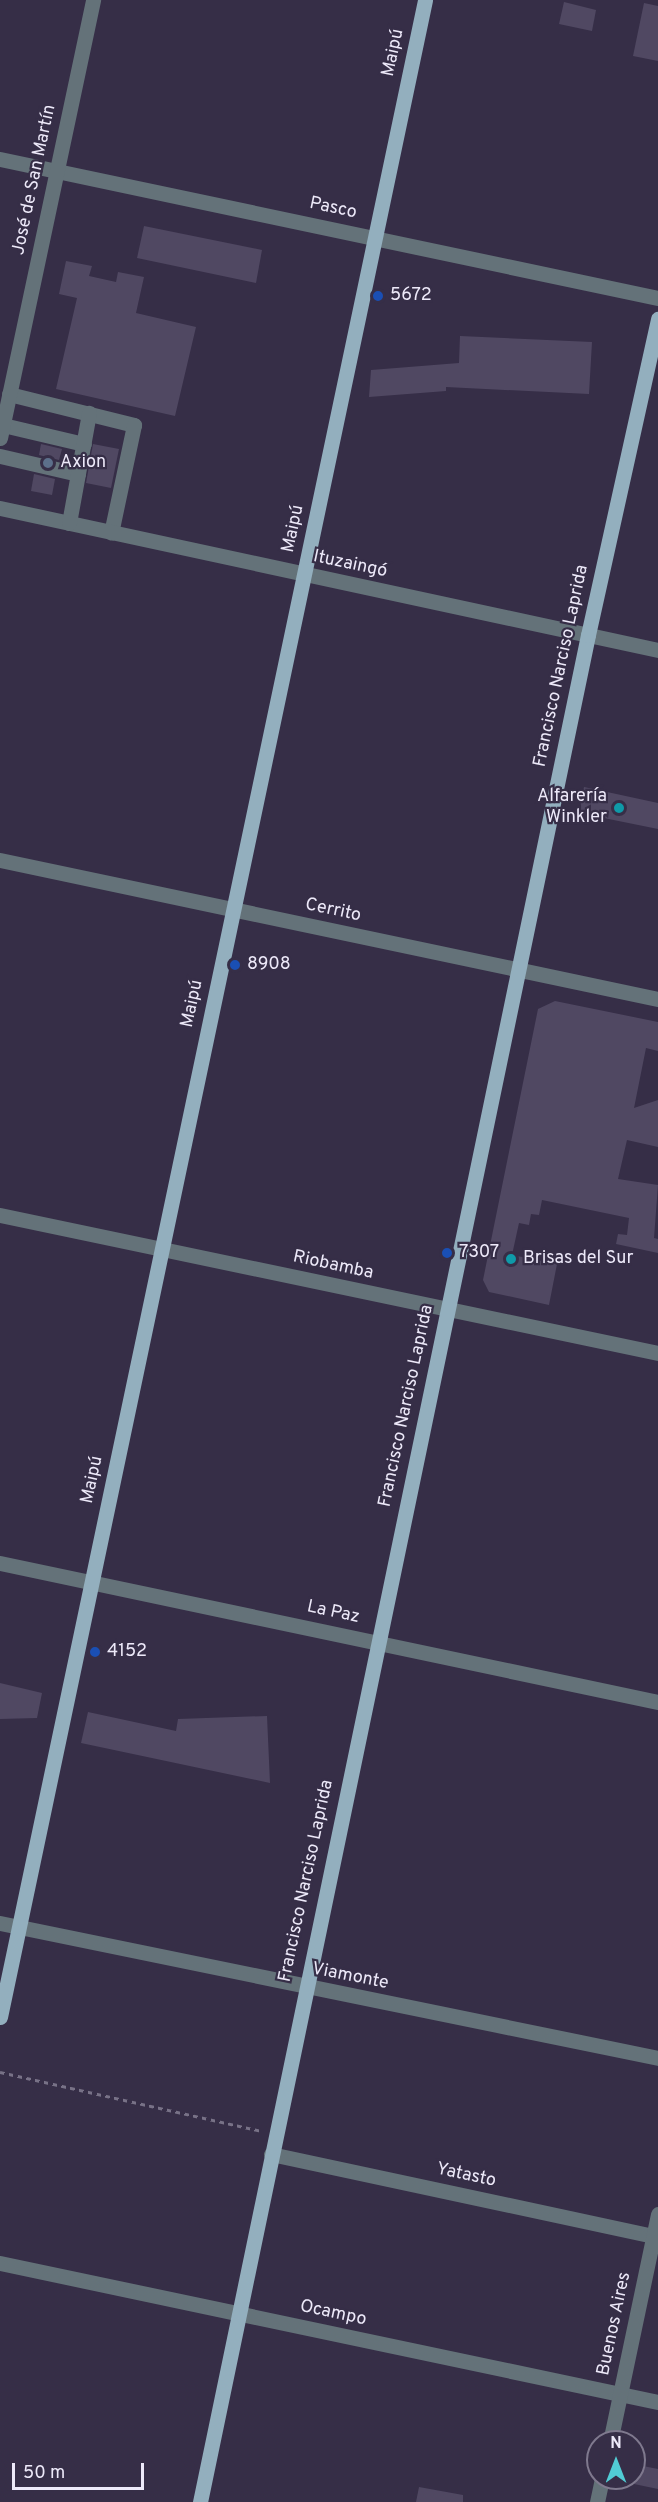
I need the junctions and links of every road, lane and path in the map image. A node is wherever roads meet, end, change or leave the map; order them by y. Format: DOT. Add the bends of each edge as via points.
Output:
graph roads {
  1 [pos="93,0"];
  2 [pos="425,0"];
  3 [pos="0,159"];
  4 [pos="57,171"];
  5 [pos="375,238"];
  6 [pos="658,298"];
  7 [pos="658,319"];
  8 [pos="9,394"];
  9 [pos="89,413"];
  10 [pos="1,432"];
  11 [pos="84,444"];
  12 [pos="0,456"];
  13 [pos="78,474"];
  14 [pos="0,508"];
  15 [pos="69,523"];
  16 [pos="111,533"];
  17 [pos="304,576"];
  18 [pos="588,635"];
  19 [pos="658,650"];
  20 [pos="0,860"];
  21 [pos="233,910"];
  22 [pos="518,970"];
  23 [pos="658,999"];
  24 [pos="0,1215"];
  25 [pos="162,1250"];
  26 [pos="447,1310"];
  27 [pos="658,1353"];
  28 [pos="0,1563"];
  29 [pos="92,1582"];
  30 [pos="377,1642"];
  31 [pos="658,1702"];
  32 [pos="0,1923"];
  33 [pos="19,1928"];
  34 [pos="305,1988"];
  35 [pos="0,2017"];
  36 [pos="658,2058"];
  37 [pos="0,2072"];
  38 [pos="275,2134"];
  39 [pos="271,2154"];
  40 [pos="658,2214"];
  41 [pos="653,2236"];
  42 [pos="0,2264"];
  43 [pos="238,2314"];
  44 [pos="620,2394"];
  45 [pos="658,2402"];
  46 [pos="612,2430"];
  47 [pos="200,2502"];
  1 -- 4 [label="street, José de San Martín"];
  2 -- 5 [label="main road, Maipú"];
  3 -- 4 [label="street, Pasco"];
  4 -- 5 [label="street, Pasco"];
  4 -- 8 [label="street, José de San Martín"];
  5 -- 6 [label="street, Pasco"];
  5 -- 17 [label="main road, Maipú"];
  7 -- 18 [label="main road, Francisco Narciso Laprida"];
  8 -- 9 [label="street"];
  8 -- 10 [label="street, José de San Martín"];
  9 -- 11 [label="street"];
  9 -- 16 [label="street" via="134,425"];
  10 -- 11 [label="street"];
  11 -- 13 [label="street"];
  12 -- 13 [label="street"];
  13 -- 15 [label="street"];
  14 -- 15 [label="street, Ituzaingó"];
  15 -- 16 [label="street, Ituzaingó"];
  16 -- 17 [label="street, Ituzaingó"];
  17 -- 18 [label="street, Ituzaingó"];
  17 -- 21 [label="main road, Maipú"];
  18 -- 19 [label="street, Ituzaingó"];
  18 -- 22 [label="main road, Francisco Narciso Laprida"];
  20 -- 21 [label="street, Cerrito"];
  21 -- 22 [label="street, Cerrito"];
  21 -- 25 [label="main road, Maipú"];
  22 -- 23 [label="street, Cerrito"];
  22 -- 26 [label="main road, Francisco Narciso Laprida"];
  24 -- 25 [label="street, Riobamba"];
  25 -- 26 [label="street, Riobamba"];
  25 -- 29 [label="main road, Maipú"];
  26 -- 27 [label="street, Riobamba"];
  26 -- 30 [label="main road, Francisco Narciso Laprida"];
  28 -- 29 [label="street, La Paz"];
  29 -- 30 [label="street, La Paz"];
  29 -- 33 [label="main road, Maipú"];
  30 -- 31 [label="street, La Paz"];
  30 -- 34 [label="main road, Francisco Narciso Laprida"];
  32 -- 33 [label="street, Viamonte"];
  33 -- 34 [label="street, Viamonte"];
  33 -- 35 [label="main road, Maipú"];
  34 -- 36 [label="street, Viamonte"];
  34 -- 38 [label="main road, Francisco Narciso Laprida"];
  37 -- 38 [label="path"];
  38 -- 39 [label="main road, Francisco Narciso Laprida"];
  39 -- 41 [label="street, Yatasto"];
  39 -- 43 [label="main road, Francisco Narciso Laprida"];
  40 -- 41 [label="street, Buenos Aires"];
  41 -- 44 [label="street, Buenos Aires"];
  42 -- 43 [label="street, Ocampo"];
  43 -- 44 [label="street, Ocampo"];
  43 -- 47 [label="main road, Francisco Narciso Laprida"];
  44 -- 45 [label="street, Ocampo"];
  44 -- 46 [label="street, Buenos Aires"];
}
